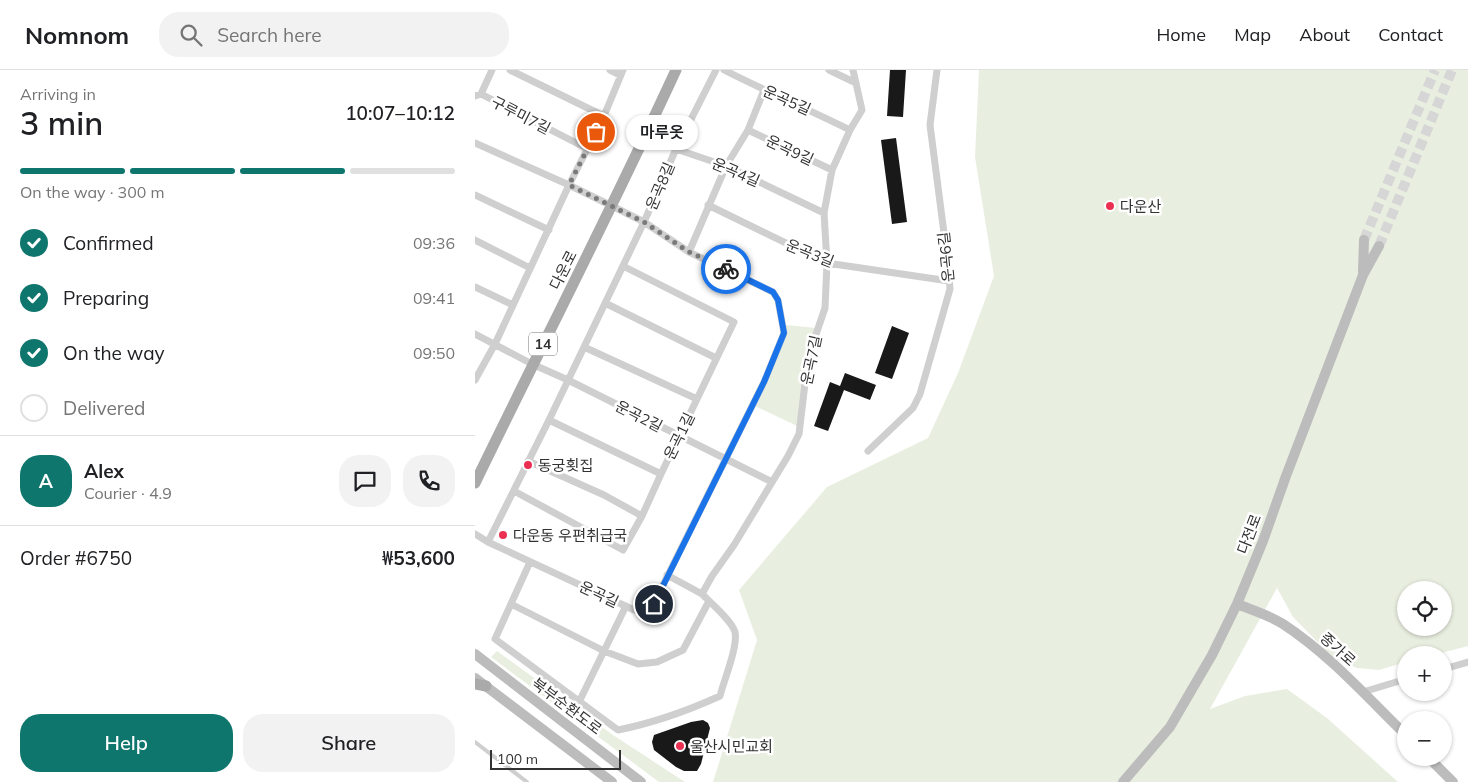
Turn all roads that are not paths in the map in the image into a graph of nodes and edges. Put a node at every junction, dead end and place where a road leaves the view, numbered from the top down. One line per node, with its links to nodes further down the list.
1 (492, 70): 13 (street)
2 (510, 70): 14 (street)
3 (610, 70): 10 (street)
4 (676, 70): 17 (main road, 다운로 / 14)
5 (716, 70): 20 (street, 운곡8길)
6 (724, 70): 12 (street, 운곡5길)
7 (829, 70): 11 (street)
8 (853, 70): 11 (street, 운곡7길)
9 (937, 70): 38 (street, 운곡6길)
10 (622, 73): 14 (street)
11 (856, 83): 16 (street, 운곡7길)
12 (764, 90): 15 (street, 운곡9길); 16 (street, 운곡5길)
13 (478, 95): 19 (street, 구루미7길)
14 (604, 116): 19 (street)
15 (747, 130): 21 (street, 운곡9길); 22 (street, 운곡9길)
16 (849, 130): 22 (street, 운곡7길)
17 (647, 133): 20 (street, 운곡4길); 26 (main road, 다운로 / 14)
18 (475, 143): 23 (street, 운곡길)
19 (589, 149): 23 (street)
20 (676, 149): 21 (street, 운곡4길); 28 (street, 운곡8길)
21 (726, 166): 25 (street, 운곡9길); 27 (street, 운곡4길)
22 (832, 170): 27 (street, 운곡7길)
23 (569, 185): 26 (street, 운곡길); 29 (street)
24 (475, 195): 29 (street)
25 (708, 205): 33 (street, 운곡9길); 34 (street, 운곡3길)
26 (612, 206): 28 (street, 운곡길); 46 (main road, 다운로 / 14)
27 (824, 214): 34 (street, 운곡7길)
28 (644, 222): 33 (street, 운곡길); 35 (street, 운곡8길)
29 (549, 230): 36 (street)
30 (475, 240): 36 (street)
31 (1364, 240): 37 (main road, 다전로)
32 (1379, 246): 37 (main road, 다전로)
33 (689, 252): 53 (street, 운곡길)
34 (827, 263): 38 (street, 운곡3길); 56 (street, 운곡7길)
35 (623, 266): 40 (street, 운곡8길); 45 (street, 운곡1길)
36 (530, 268): 41 (street)
37 (1363, 275): 67 (main road, 다전로)
38 (949, 281): 52 (street, 운곡6길)
39 (475, 287): 41 (street)
40 (605, 303): 44 (street, 운곡8길); 45 (street)
41 (513, 305): 43 (street)
42 (475, 334): 43 (street, 운곡2길)
43 (495, 344): 46 (street, 운곡2길); 47 (street)
44 (583, 347): 48 (street, 운곡8길); 49 (street)
45 (717, 358): 49 (street, 운곡1길)
46 (533, 364): 48 (street, 운곡2길); 57 (main road, 다운로 / 14)
47 (475, 380)
48 (568, 380): 50 (street, 운곡8길); 51 (street, 운곡2길)
49 (697, 399): 51 (street, 운곡1길)
50 (549, 420): 54 (street, 운곡8길); 55 (street)
51 (679, 437): 53 (street, 운곡2길); 55 (street, 운곡1길)
52 (868, 451)
53 (725, 460): 56 (street, 운곡2길); 63 (street, 운곡길)
54 (528, 461): 58 (street, 운곡8길); 59 (street)
55 (661, 474): 59 (street, 운곡1길)
56 (772, 482): 64 (street, 운곡7길)
57 (475, 483)
58 (514, 491): 59 (street, 운곡1길); 61 (street, 운곡8길)
59 (642, 516)
60 (475, 534): 61 (street, 운곡길)
61 (488, 542): 62 (street, 운곡길)
62 (530, 562): 66 (street); 68 (street, 운곡길)
63 (667, 575): 64 (street); 68 (street, 운곡길)
64 (702, 594): 65 (street)
65 (709, 601): 69 (street); 77 (street)
66 (511, 604): 69 (street); 77 (street)
67 (1237, 604): 76 (main road, 종가로); 84 (main road, 다전로)
68 (626, 606): 69 (street)
69 (604, 652): 77 (street)
70 (475, 654): 83 (main road, 북부순환도로)
71 (1468, 662): 72 (street)
72 (1452, 667)
73 (475, 678): 75 (main road)
74 (1397, 682): 76 (street)
75 (480, 685): 82 (main road)
76 (1363, 692): 78 (main road, 종가로)
77 (579, 702)
78 (1397, 725)
79 (475, 742): 81 (lane)
80 (1437, 766): 85 (main road)
81 (527, 782)
82 (612, 782)
83 (641, 782)
84 (1123, 782)
85 (1453, 782)

